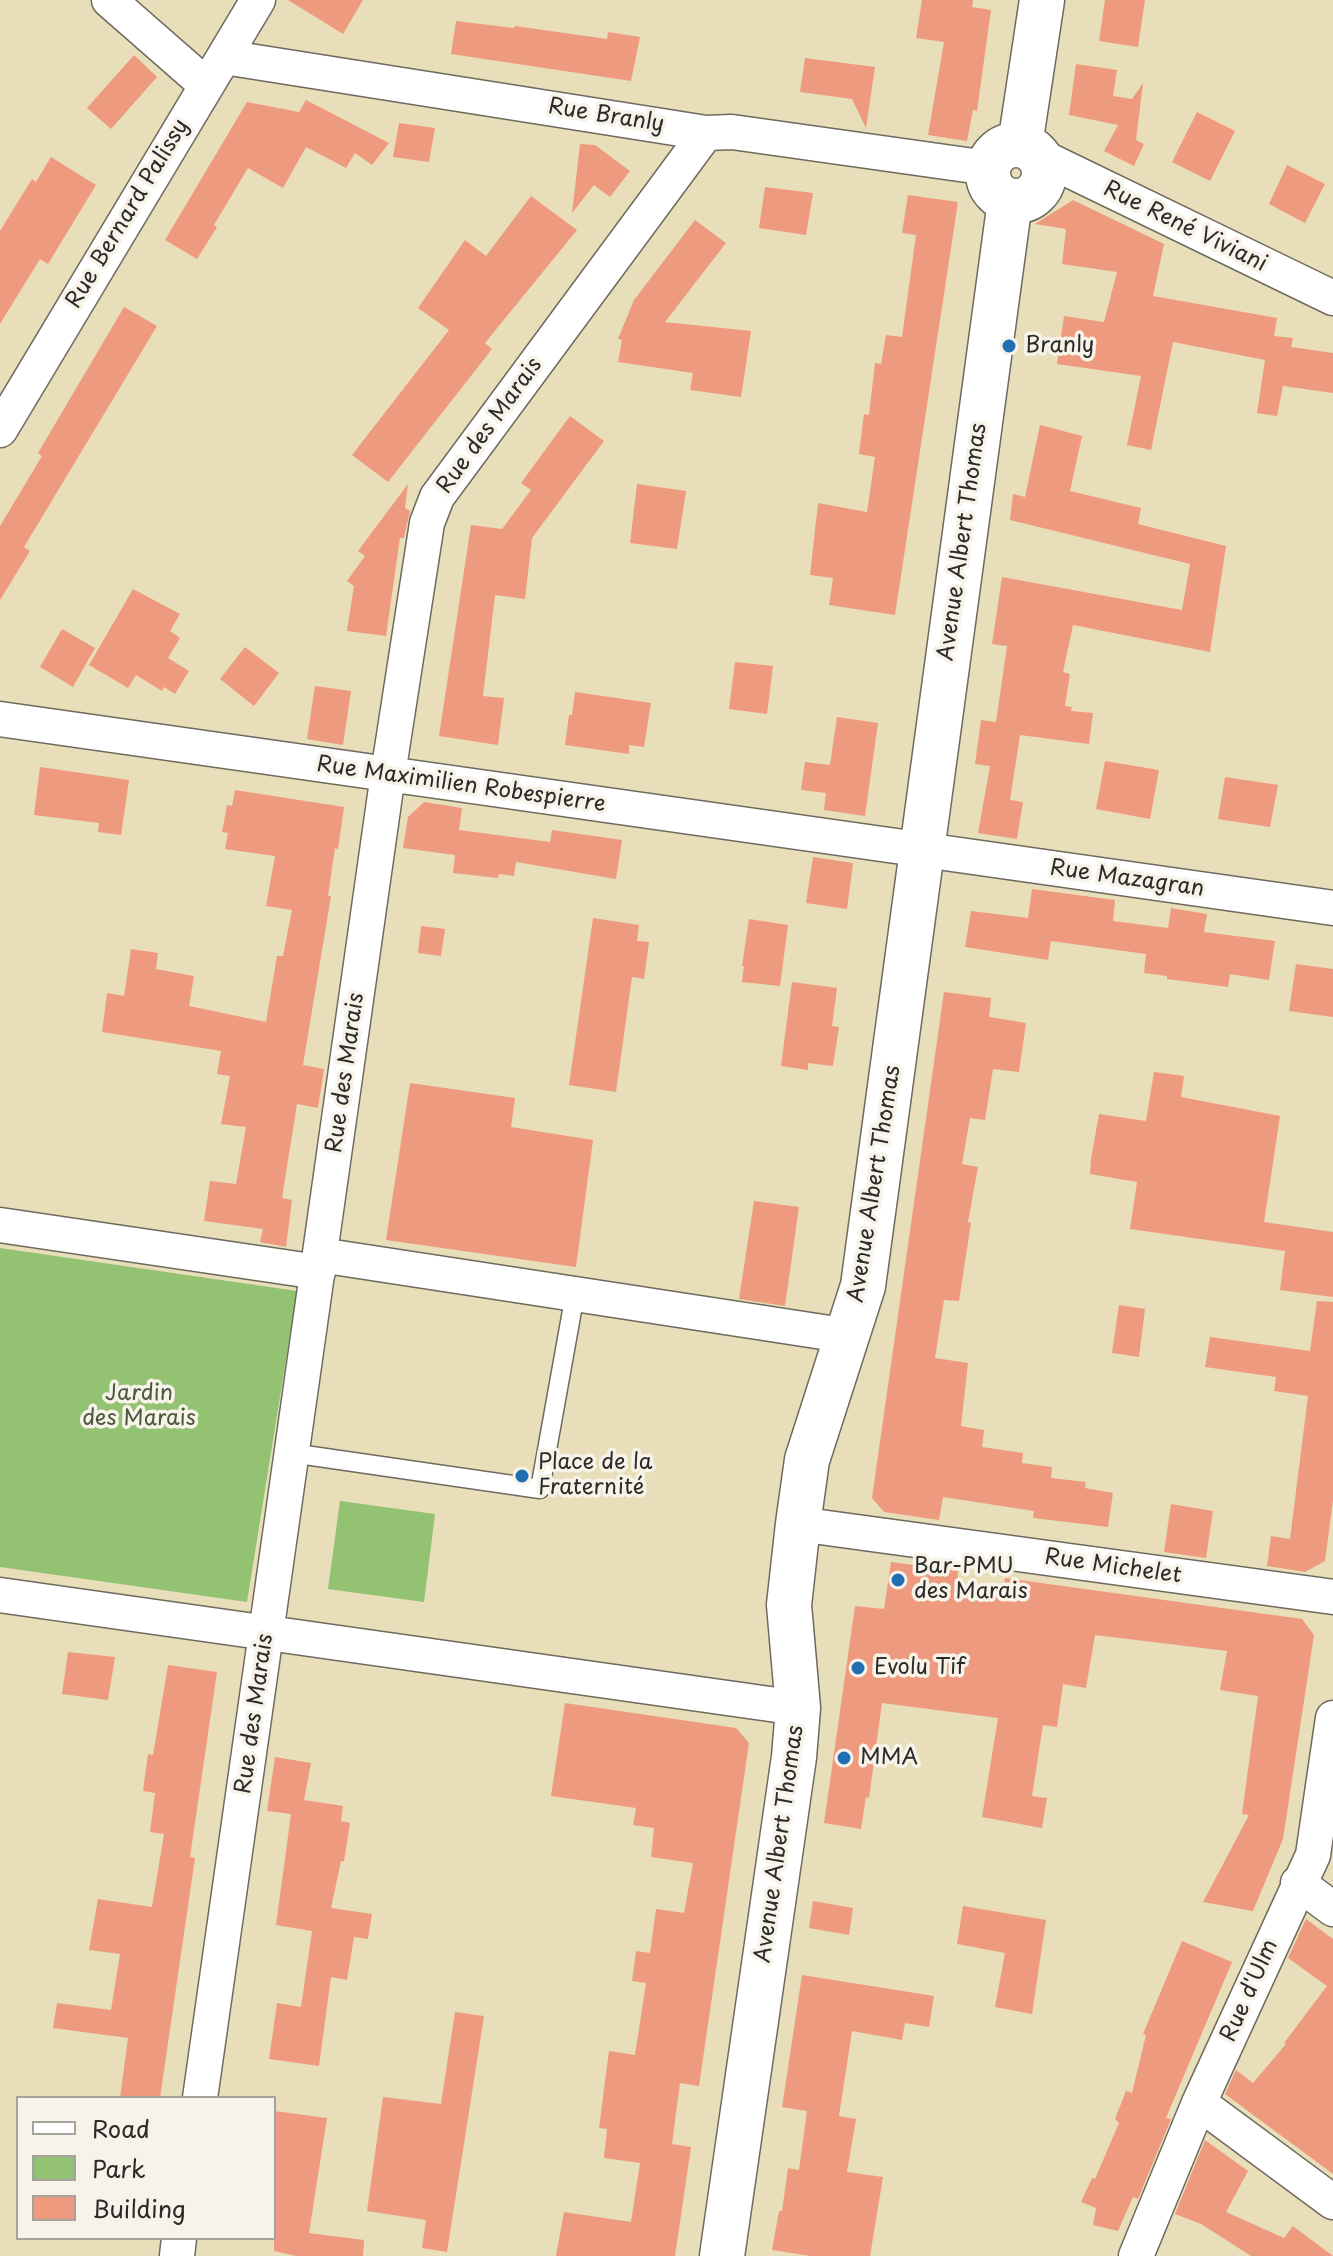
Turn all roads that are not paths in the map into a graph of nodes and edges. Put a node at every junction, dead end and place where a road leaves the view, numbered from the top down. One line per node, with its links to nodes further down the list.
1 (109, 0): 5 (street)
2 (258, 0): 4 (street, Rue Bernard Palissy)
3 (1042, 0): 7 (main road, Avenue Albert Thomas)
4 (224, 57): 5 (street, Rue Bernard Palissy); 6 (street, Rue Branly)
5 (205, 84): 9 (street, Rue Bernard Palissy)
6 (706, 133): 7 (street, Rue Branly); 11 (street, Rue des Marais)
7 (1014, 167): 8 (street, Rue René Viviani); 12 (main road, Avenue Albert Thomas)
8 (1333, 298)
9 (0, 430)
10 (0, 719): 11 (street, Rue Maximilien Robespierre)
11 (388, 774): 12 (street, Rue Maximilien Robespierre); 15 (street, Rue des Marais)
12 (922, 850): 13 (street, Rue Mazagran); 17 (main road, Avenue Albert Thomas)
13 (1333, 908)
14 (0, 1225): 15 (street)
15 (319, 1263): 16 (street); 18 (street, Rue des Marais)
16 (575, 1294): 17 (street); 18 (lane)
17 (849, 1336): 19 (main road, Avenue Albert Thomas)
18 (291, 1453): 22 (street, Rue des Marais)
19 (798, 1524): 21 (street, Rue Michelet); 23 (main road, Avenue Albert Thomas)
20 (0, 1595): 22 (street)
21 (1333, 1597)
22 (266, 1635): 23 (street); 27 (street, Rue des Marais)
23 (798, 1708): 30 (main road, Avenue Albert Thomas)
24 (1333, 1718): 25 (street, Rue d'Ulm)
25 (1298, 1883): 26 (street); 28 (street, Rue d'Ulm)
26 (1333, 1909)
27 (200, 2096)
28 (1199, 2103): 29 (street); 31 (street, Rue d'Ulm)
29 (1333, 2202)
30 (722, 2256)
31 (1136, 2256)

